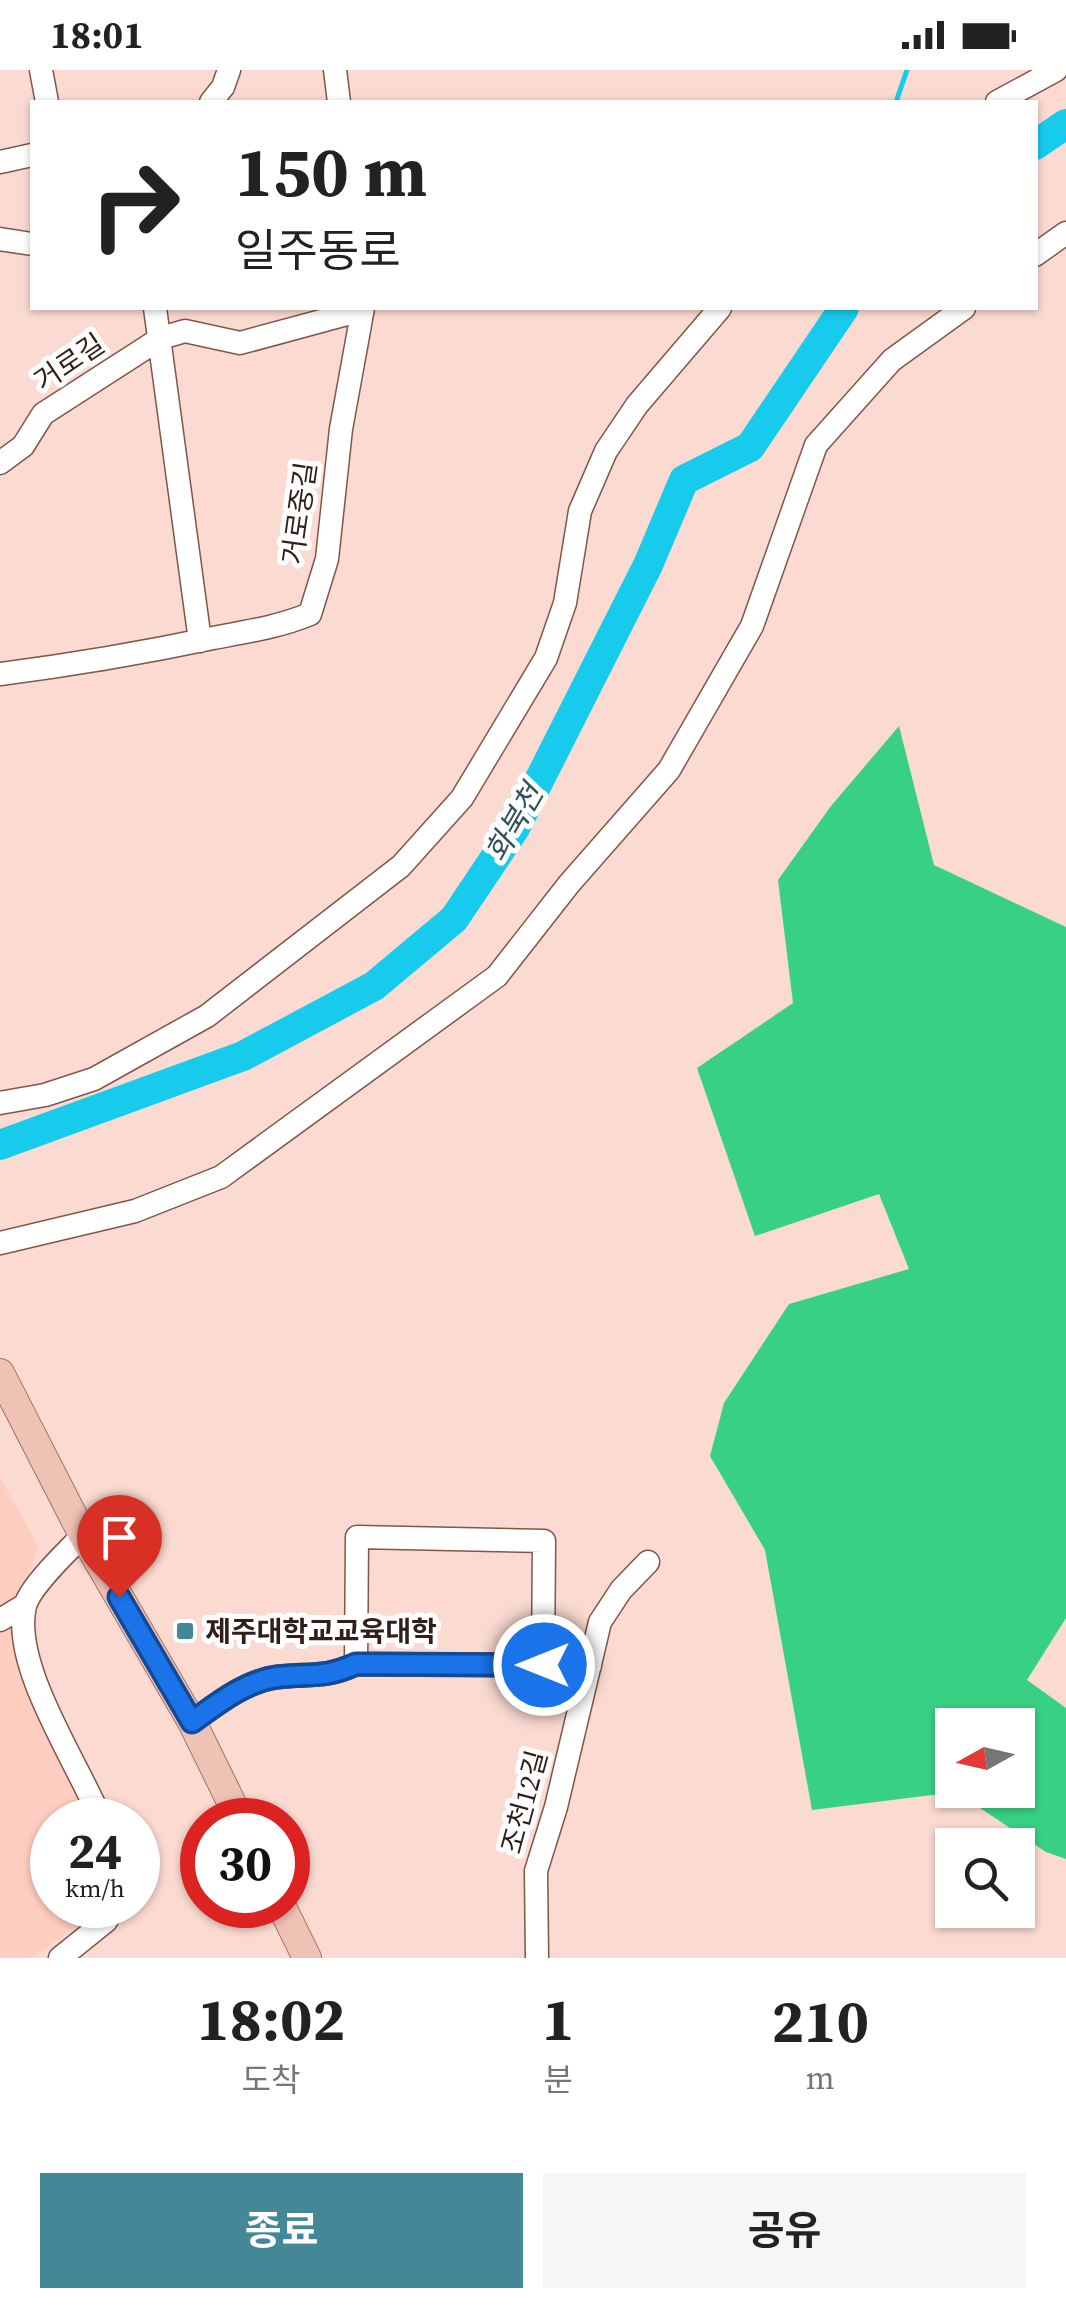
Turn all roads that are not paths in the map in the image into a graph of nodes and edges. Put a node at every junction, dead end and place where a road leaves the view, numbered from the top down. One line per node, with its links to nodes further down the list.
1 (41, 70): 4 (street)
2 (335, 70): 5 (street)
3 (1056, 70): 6 (street)
4 (48, 100)
5 (339, 100)
6 (1001, 100)
7 (30, 155): 8 (street)
8 (0, 162)
9 (1066, 233): 12 (street)
10 (0, 239): 11 (street)
11 (30, 244)
12 (1038, 253)
13 (155, 310): 18 (street)
14 (358, 310): 18 (street)
15 (362, 310): 20 (street, 거로중길)
16 (718, 310): 22 (street)
17 (961, 310): 23 (street)
18 (161, 338): 19 (street, 거로길); 20 (street)
19 (0, 463)
20 (200, 641): 21 (street, 거로중길)
21 (0, 674)
22 (0, 1103)
23 (0, 1243)
24 (0, 1373): 25 (main road)
25 (83, 1534): 27 (street); 32 (main road)
26 (648, 1562): 31 (street, 조천12길)
27 (25, 1605): 28 (street); 33 (street)
28 (0, 1620)
29 (356, 1664): 30 (street); 30 (street); 32 (street)
30 (544, 1665): 31 (street)
31 (590, 1666): 39 (street, 조천12길)
32 (192, 1722): 34 (main road)
33 (91, 1798)
34 (229, 1798)
35 (97, 1928): 37 (street)
36 (292, 1928): 38 (main road)
37 (60, 1958)
38 (307, 1958)
39 (537, 1958)

